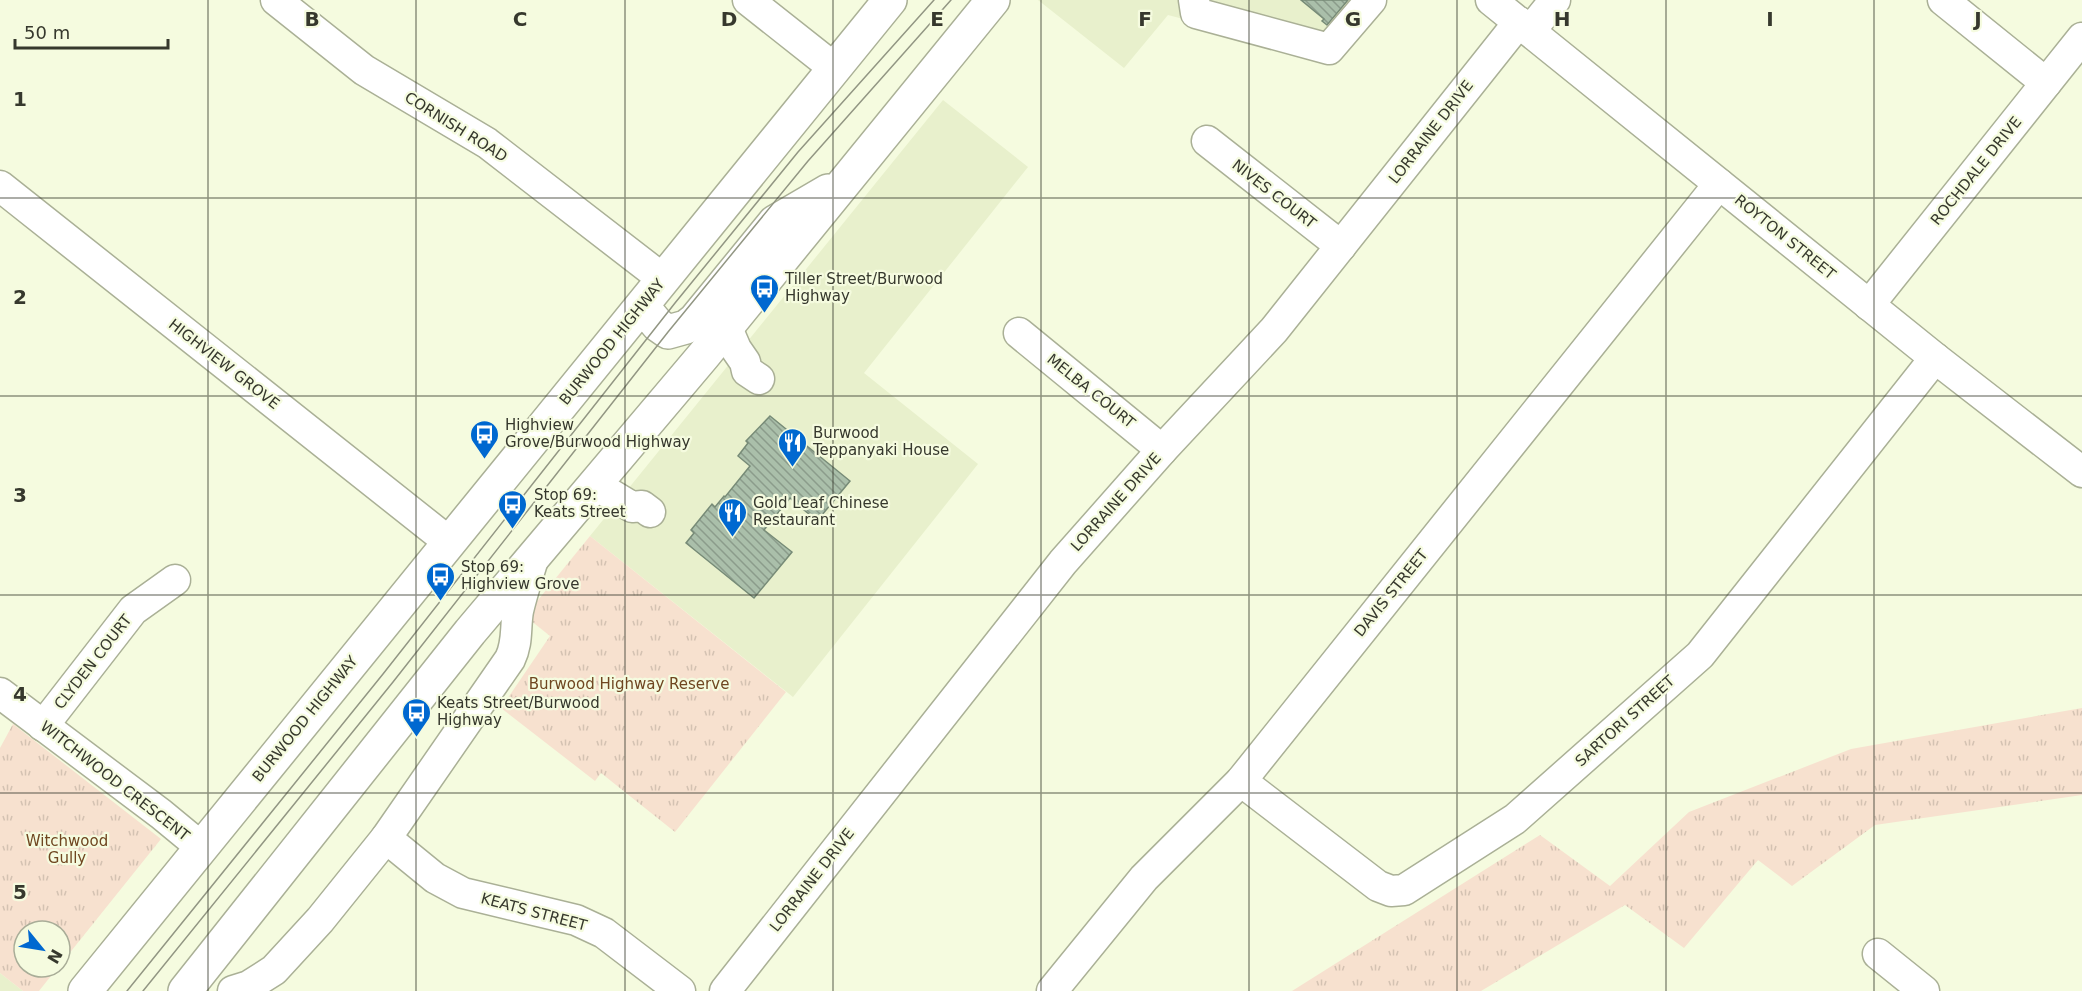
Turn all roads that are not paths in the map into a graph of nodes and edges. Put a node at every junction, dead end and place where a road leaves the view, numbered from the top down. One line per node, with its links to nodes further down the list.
1 (276, 0): 19 (street, CORNISH ROAD)
2 (748, 0): 12 (street)
3 (890, 0): 12 (highway, BURWOOD HIGHWAY)
4 (993, 0): 15 (highway)
5 (1194, 0): 6 (street)
6 (1371, 0)
7 (1491, 0): 10 (street, ROYTON STREET)
8 (1554, 0): 10 (street, LORRAINE DRIVE)
9 (1943, 0): 13 (street)
10 (1524, 26): 16 (street, ROYTON STREET); 18 (street, LORRAINE DRIVE)
11 (2082, 38): 13 (street, ROCHDALE DRIVE)
12 (834, 68): 19 (highway, BURWOOD HIGHWAY)
13 (2046, 82): 20 (street, ROCHDALE DRIVE)
14 (1207, 141): 18 (street, NIVES COURT)
15 (845, 181): 21 (highway); 22 (highway)
16 (1719, 184): 20 (street, ROYTON STREET); 35 (street, DAVIS STREET)
17 (0, 186): 30 (street, HIGHVIEW GROVE)
18 (1341, 246): 26 (street, LORRAINE DRIVE)
19 (663, 279): 21 (highway, BURWOOD HIGHWAY)
20 (1869, 305): 25 (street, ROYTON STREET)
21 (642, 306): 30 (highway, BURWOOD HIGHWAY)
22 (727, 328): 24 (highway); 24 (street)
23 (1019, 333): 26 (street, MELBA COURT)
24 (704, 356): 27 (highway)
25 (1935, 358): 28 (street, ROYTON STREET); 35 (street, SARTORI STREET)
26 (1162, 450): 43 (street, LORRAINE DRIVE)
27 (617, 458): 29 (highway); 29 (street)
28 (2082, 472)
29 (594, 484): 31 (highway)
30 (449, 542): 37 (highway, BURWOOD HIGHWAY)
31 (535, 553): 36 (street); 40 (highway)
32 (175, 580): 34 (street, CLYDEN COURT)
33 (0, 693): 34 (street, WITCHWOOD CRESCENT)
34 (44, 726): 37 (street, WITCHWOOD CRESCENT)
35 (1240, 781): 44 (street, DAVIS STREET)
36 (386, 838): 41 (street); 42 (street, KEATS STREET)
37 (201, 847): 39 (highway, BURWOOD HIGHWAY)
38 (1878, 954): 45 (street)
39 (85, 991)
40 (185, 991)
41 (233, 991)
42 (680, 991)
43 (724, 991)
44 (1052, 991)
45 (1924, 991)

